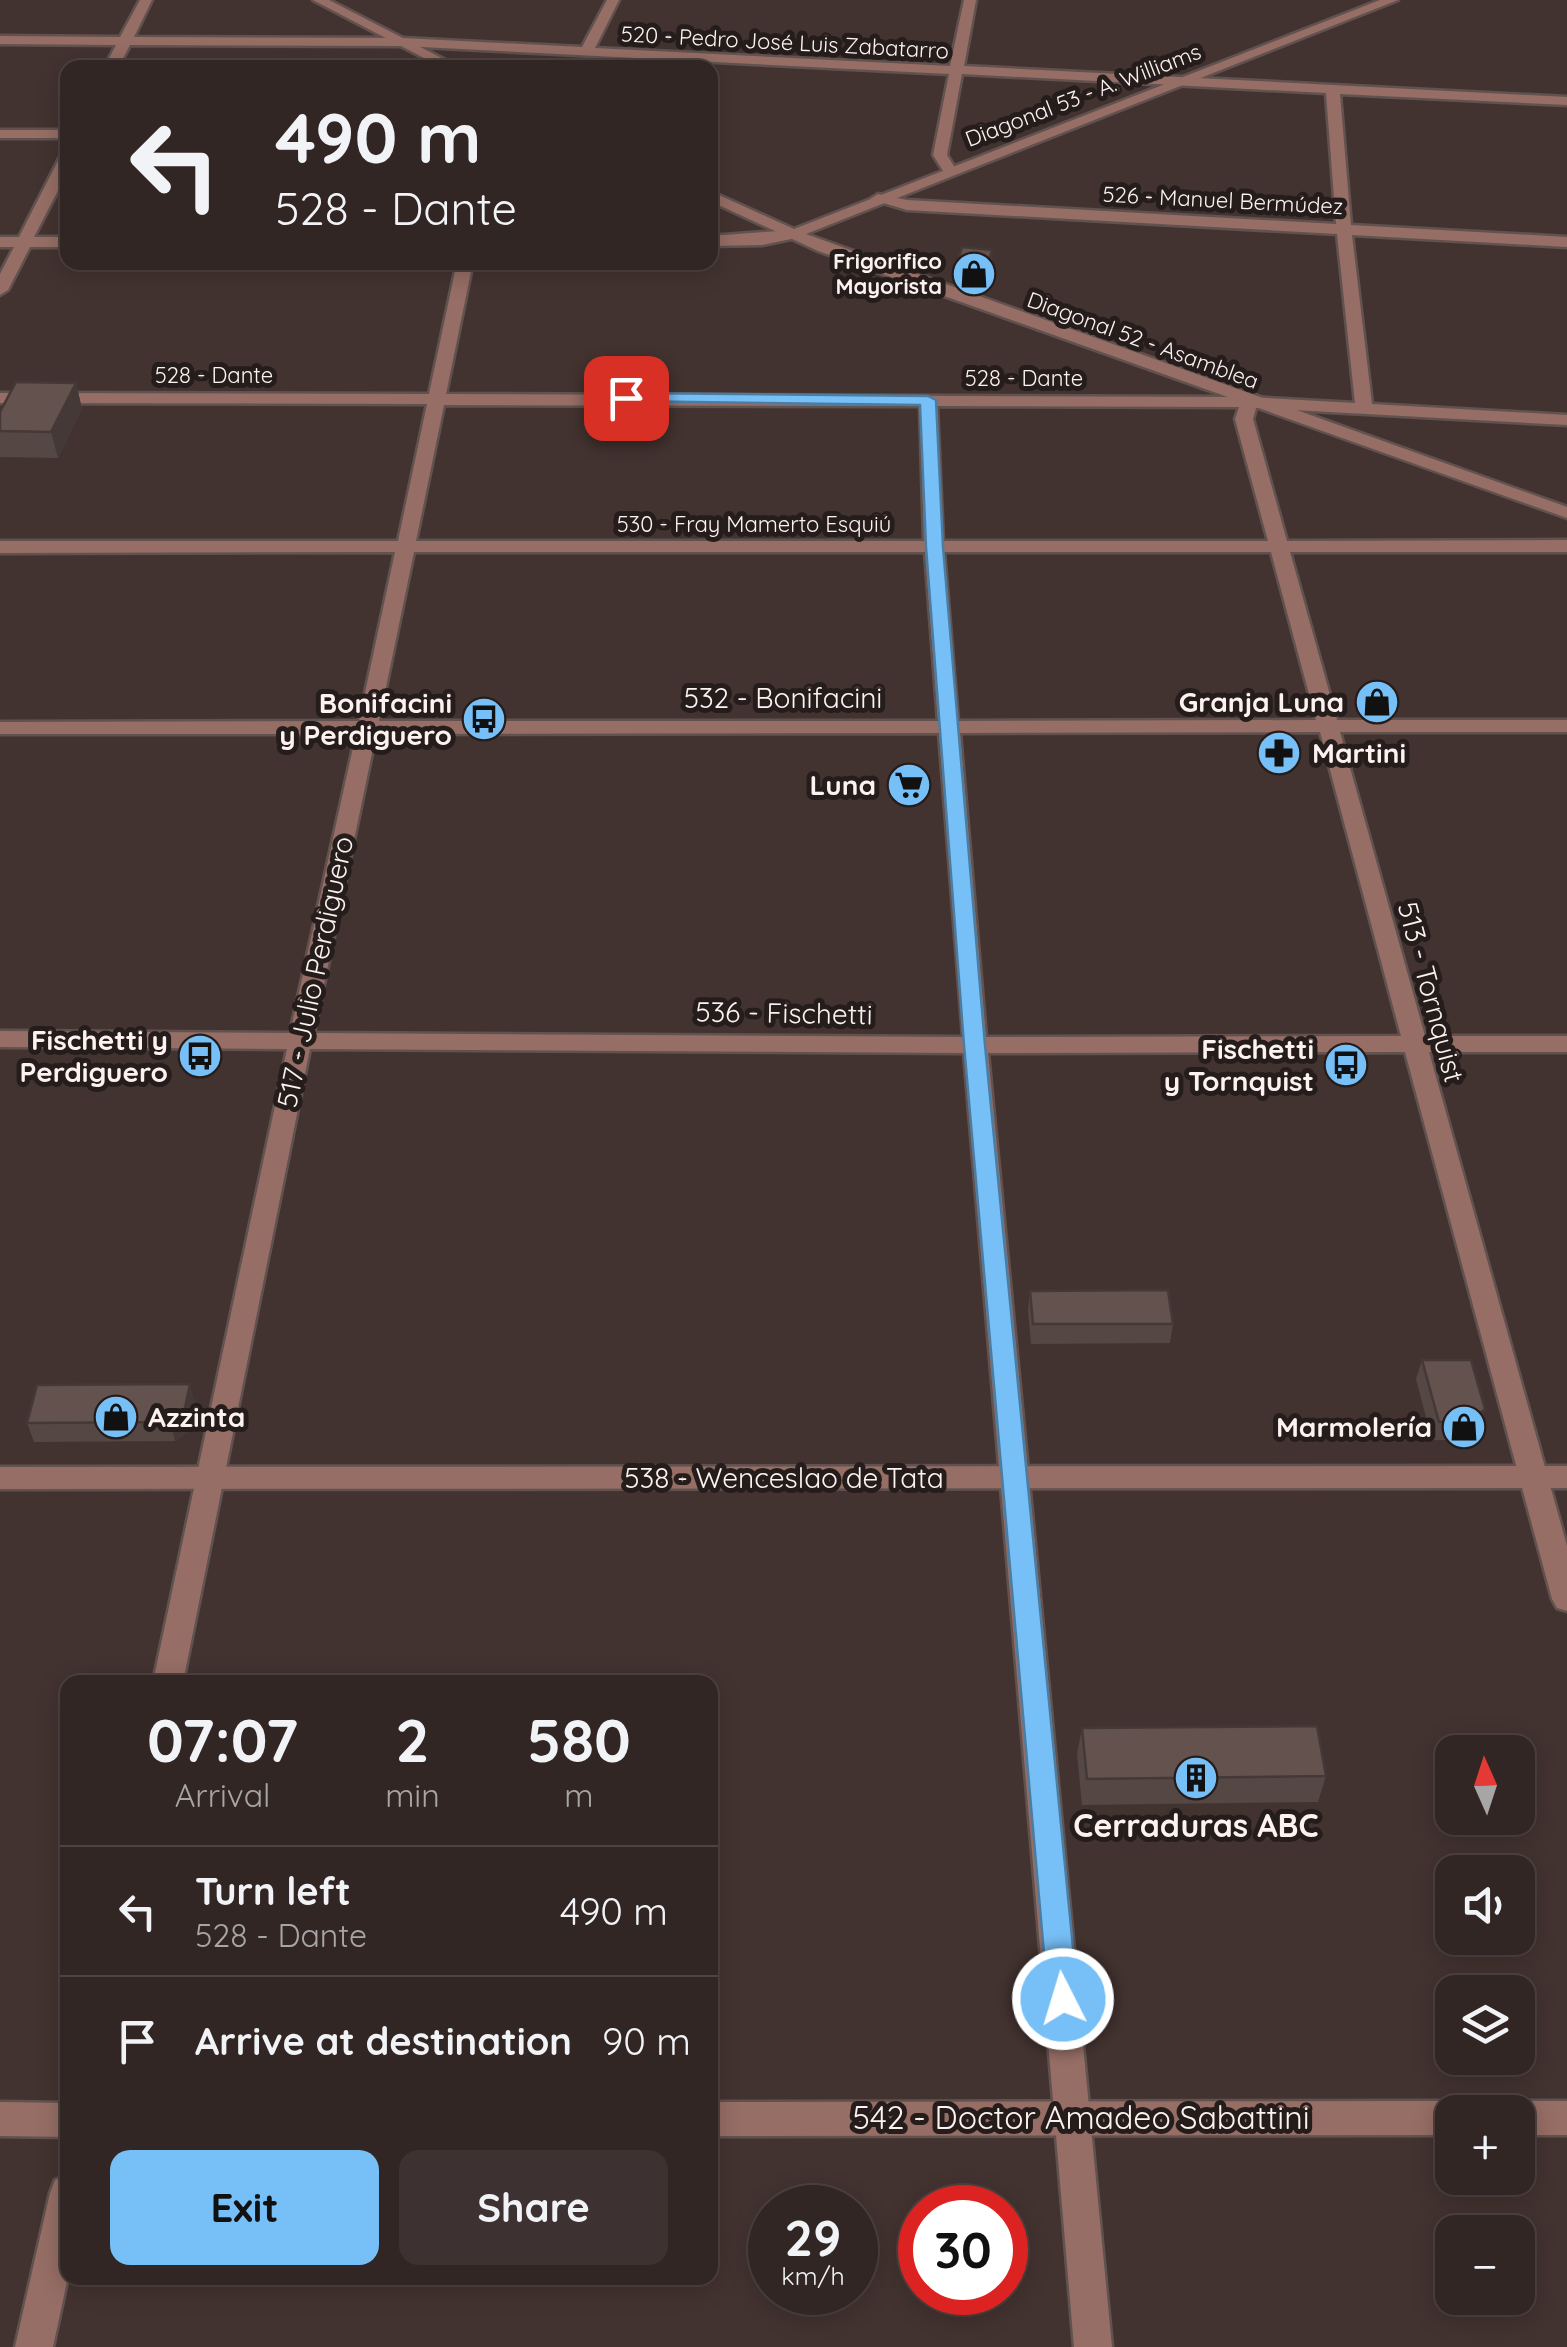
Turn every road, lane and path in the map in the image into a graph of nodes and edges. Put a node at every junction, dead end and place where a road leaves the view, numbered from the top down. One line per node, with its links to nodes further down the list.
1 (146, 0): 7 (street)
2 (319, 0): 8 (street)
3 (613, 0): 9 (street)
4 (970, 0): 12 (street)
5 (1392, 0): 13 (street, Diagonal 53 - A. Williams)
6 (0, 40): 7 (street, 520 - Pedro José Luis Zabatarro)
7 (125, 40): 8 (street, 520 - Pedro José Luis Zabatarro); 10 (street)
8 (402, 42): 9 (street, 520 - Pedro José Luis Zabatarro); 11 (street)
9 (587, 51): 12 (street, 520 - Pedro José Luis Zabatarro)
10 (116, 60)
11 (438, 60)
12 (954, 70): 13 (street, 520 - Pedro José Luis Zabatarro); 19 (street)
13 (1179, 82): 14 (street, 520 - Pedro José Luis Zabatarro); 19 (street, Diagonal 53 - A. Williams)
14 (1334, 89): 15 (street, 520 - Pedro José Luis Zabatarro); 22 (street)
15 (1567, 101)
16 (0, 134): 17 (street)
17 (60, 134)
18 (60, 170): 26 (street)
19 (950, 171): 21 (street, Diagonal 53 - A. Williams)
20 (718, 199): 23 (street, Diagonal 52 - Asamblea)
21 (878, 199): 22 (street, 526 - Manuel Bermúdez); 23 (street, Diagonal 53 - A. Williams)
22 (1344, 229): 28 (street, 526 - Manuel Bermúdez); 35 (street)
23 (791, 234): 24 (street); 34 (street, Diagonal 52 - Asamblea)
24 (718, 241)
25 (0, 242): 26 (street)
26 (24, 242): 27 (street); 30 (street)
27 (60, 242)
28 (1567, 242)
29 (463, 270): 31 (street, 517 - Julio Perdiguero)
30 (0, 290)
31 (438, 397): 32 (street, 528 - Dante); 33 (street, 528 - Dante); 38 (street, 517 - Julio Perdiguero)
32 (0, 398)
33 (928, 400): 34 (street, 528 - Dante); 41 (street)
34 (1248, 402): 35 (street, 528 - Dante); 37 (street, Diagonal 52 - Asamblea); 39 (street, 513 - Tornquist)
35 (1364, 408): 36 (street, 528 - Dante)
36 (1567, 420)
37 (1567, 513)
38 (408, 546): 41 (street, 530 - Fray Mamerto Esquiú); 42 (street, 530 - Fray Mamerto Esquiú); 47 (street, 517 - Julio Perdiguero)
39 (1278, 546): 40 (street, 530 - Fray Mamerto Esquiú); 41 (street, 530 - Fray Mamerto Esquiú); 44 (street, 513 - Tornquist)
40 (1567, 546)
41 (934, 547): 43 (street)
42 (0, 548)
43 (949, 724): 44 (street, 532 - Bonifacini); 47 (street, 532 - Bonifacini); 51 (street)
44 (1326, 724): 45 (street, 532 - Bonifacini); 52 (street, 513 - Tornquist)
45 (1567, 726)
46 (0, 728): 47 (street, 532 - Bonifacini)
47 (369, 729): 48 (street, 517 - Julio Perdiguero)
48 (299, 1038): 49 (street, 536 - Fischetti); 51 (street, 536 - Fischetti); 53 (street, 517 - Julio Perdiguero)
49 (0, 1039)
50 (1567, 1044): 52 (street, 536 - Fischetti)
51 (974, 1045): 52 (street, 536 - Fischetti); 55 (street)
52 (1414, 1045): 56 (street, 513 - Tornquist)
53 (208, 1477): 54 (street, 538 - Wenceslao de Tata); 55 (street, 538 - Wenceslao de Tata); 59 (street, 517 - Julio Perdiguero)
54 (0, 1478)
55 (1014, 1478): 56 (street, 538 - Wenceslao de Tata); 60 (street)
56 (1534, 1478): 57 (street, 538 - Wenceslao de Tata); 58 (street, 513 - Tornquist)
57 (1567, 1478)
58 (1567, 1598)
59 (169, 1675)
60 (1074, 2118): 61 (street, 542 - Doctor Amadeo Sabattini); 64 (street, 542 - Doctor Amadeo Sabattini); 69 (street)
61 (1435, 2118)
62 (1535, 2118): 63 (street)
63 (1567, 2118)
64 (718, 2119)
65 (0, 2120): 66 (street)
66 (60, 2120)
67 (60, 2229): 68 (street)
68 (34, 2347)
69 (1093, 2347)

